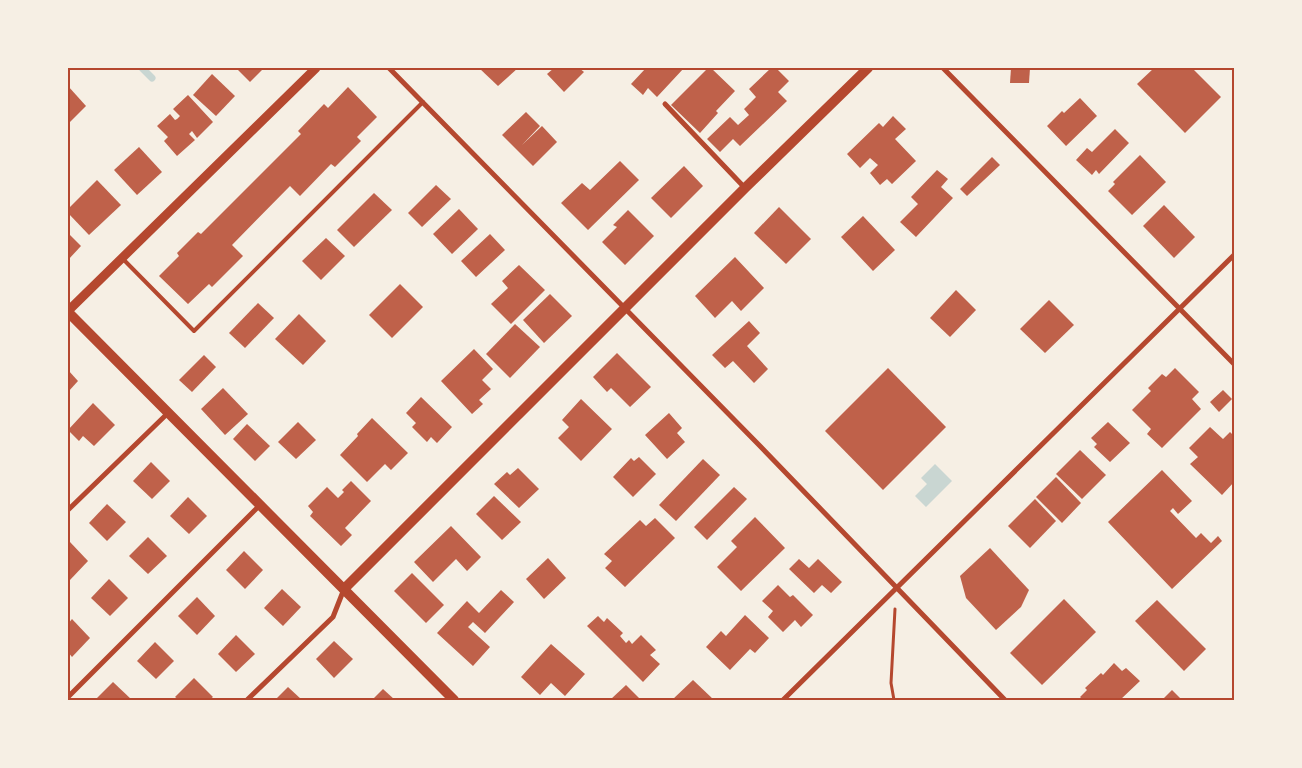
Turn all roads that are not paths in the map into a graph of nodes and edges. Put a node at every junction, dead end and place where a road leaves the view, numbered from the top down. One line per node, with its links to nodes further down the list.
1 (316, 68): 9 (street)
2 (389, 68): 5 (street)
3 (868, 68): 7 (main road)
4 (943, 68): 11 (street)
5 (423, 102): 9 (lane); 10 (street)
6 (665, 104): 7 (street)
7 (745, 188): 10 (main road)
8 (1234, 255): 11 (street)
9 (122, 258): 12 (street)
10 (625, 309): 17 (street); 18 (main road)
11 (1180, 309): 13 (street); 17 (street)
12 (68, 312): 14 (main road)
13 (1234, 364)
14 (168, 413): 15 (main road); 16 (street)
15 (260, 505): 18 (main road); 19 (street)
16 (68, 510)
17 (896, 588): 22 (street); 23 (street)
18 (344, 589): 20 (street); 21 (main road)
19 (68, 697)
20 (247, 700)
21 (454, 700)
22 (783, 700)
23 (1005, 700)

